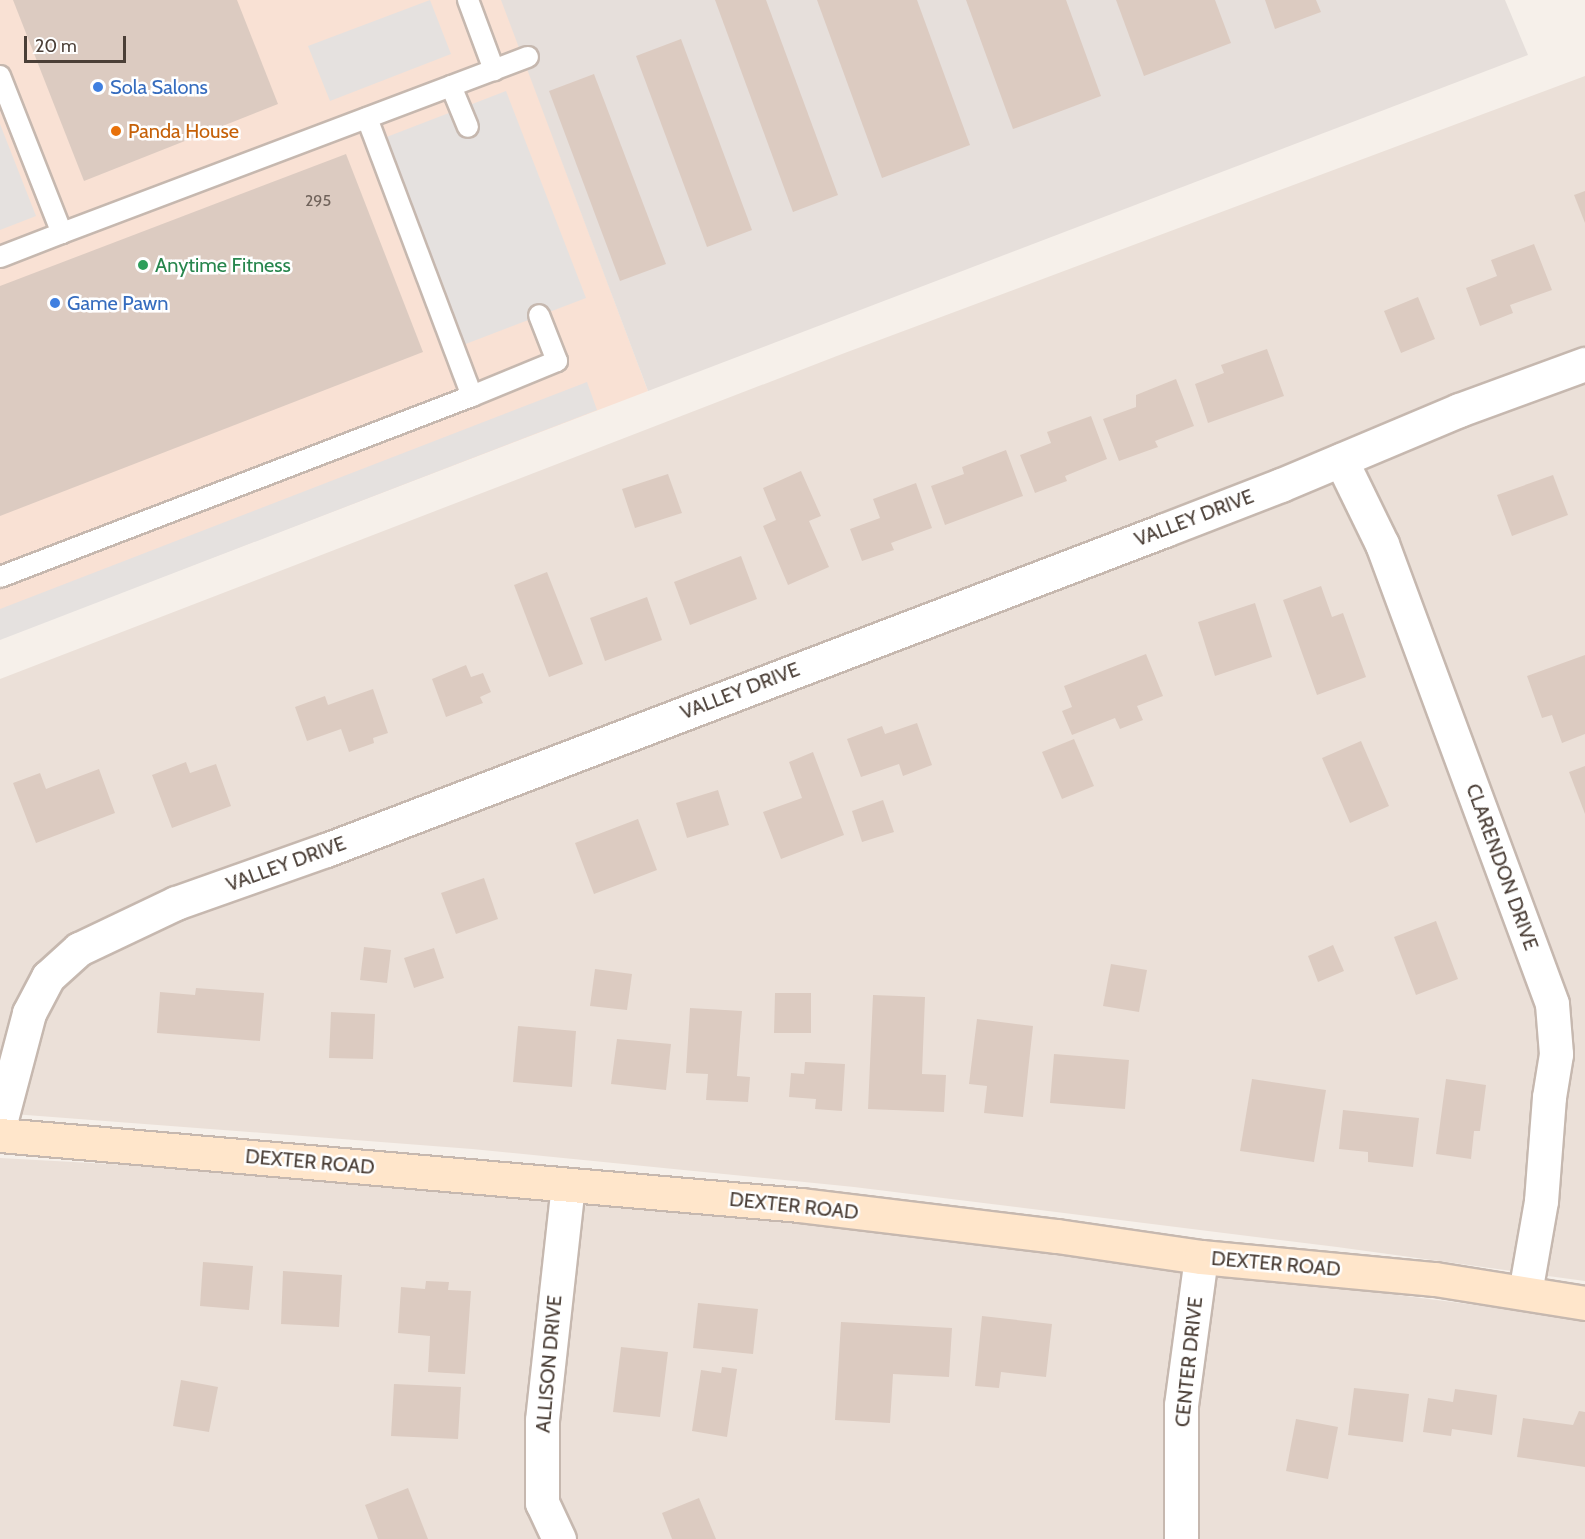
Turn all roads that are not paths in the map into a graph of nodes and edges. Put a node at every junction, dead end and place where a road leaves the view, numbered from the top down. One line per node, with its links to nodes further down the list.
1 (468, 0): 3 (lane)
2 (528, 57): 3 (lane)
3 (494, 70): 5 (lane)
4 (0, 76): 8 (lane)
5 (451, 86): 6 (lane); 7 (lane)
6 (367, 118): 8 (lane); 12 (lane)
7 (468, 127)
8 (62, 233): 9 (lane)
9 (0, 257)
10 (539, 315): 12 (lane)
11 (1585, 364): 13 (street, VALLEY DRIVE)
12 (472, 396): 14 (lane)
13 (1341, 460): 15 (street, VALLEY DRIVE); 19 (street, CLARENDON DRIVE)
14 (0, 577)
15 (0, 1123)
16 (0, 1135): 17 (main road, DEXTER ROAD)
17 (568, 1186): 18 (main road, DEXTER ROAD); 21 (street, ALLISON DRIVE)
18 (1201, 1257): 19 (main road, DEXTER ROAD); 22 (street, CENTER DRIVE)
19 (1525, 1293): 20 (main road, DEXTER ROAD)
20 (1585, 1303)
21 (559, 1539)
22 (1181, 1539)

